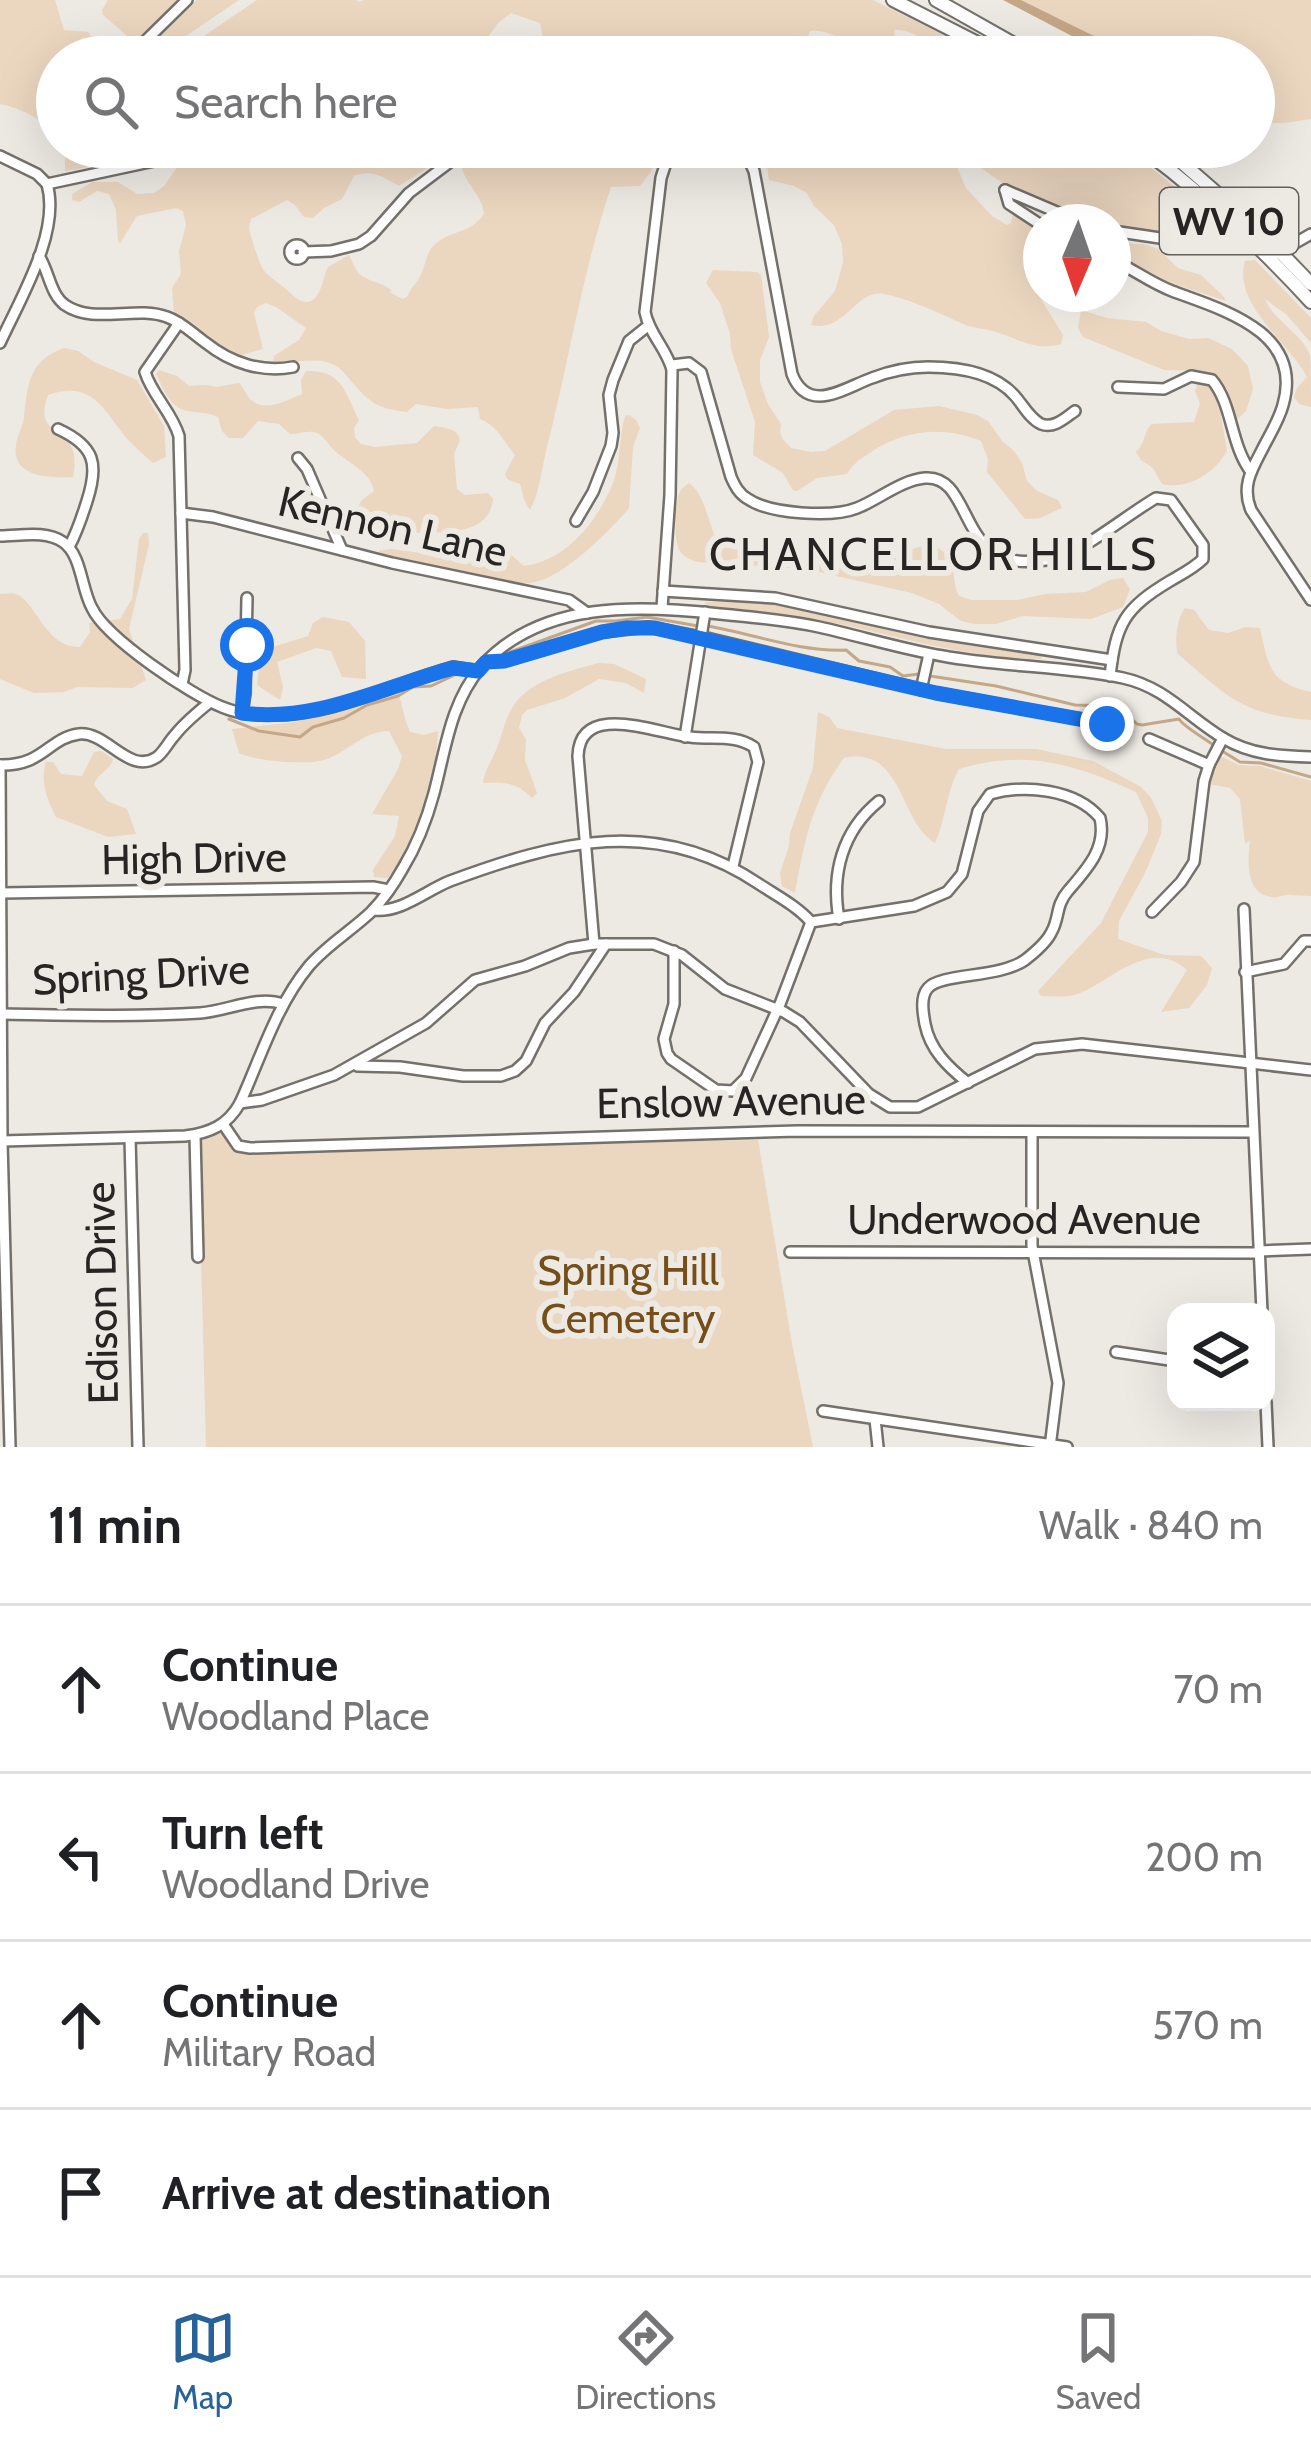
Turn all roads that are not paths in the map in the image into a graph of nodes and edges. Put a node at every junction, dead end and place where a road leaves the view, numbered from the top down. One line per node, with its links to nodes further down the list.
1 (187, 0): 4 (street)
2 (893, 0): 5 (main road)
3 (936, 0): 6 (main road)
4 (151, 36)
5 (964, 36)
6 (1000, 36)
7 (3, 162): 14 (street)
8 (122, 168): 14 (street)
9 (441, 168): 20 (street)
10 (663, 168): 27 (street)
11 (753, 168): 32 (street)
12 (1168, 168): 18 (main road, WV 10)
13 (1185, 168): 18 (main road, WV 10)
14 (47, 184): 22 (street)
15 (1038, 204): 16 (street)
16 (1023, 213)
17 (1131, 234): 18 (street)
18 (1254, 234): 21 (main road, WV 10)
19 (1311, 234): 21 (street)
20 (303, 252)
21 (1274, 254): 24 (main road, WV 10); 25 (main road, WV 10)
22 (39, 256): 26 (street); 28 (street)
23 (1131, 270): 35 (street)
24 (1311, 284)
25 (1311, 302)
26 (179, 323): 30 (street); 36 (street)
27 (649, 325): 29 (street); 37 (street)
28 (0, 343)
29 (672, 365): 41 (street); 49 (street)
30 (293, 367)
31 (1118, 387): 35 (street)
32 (1075, 411)
33 (58, 429): 39 (street)
34 (298, 458): 40 (street)
35 (1251, 472): 43 (street)
36 (181, 513): 40 (street, Kennon Lane); 52 (street)
37 (576, 521)
38 (0, 536): 39 (street)
39 (69, 547): 52 (street)
40 (342, 550): 46 (street, Kennon Lane)
41 (663, 591): 44 (street); 49 (street)
42 (247, 598): 55 (street)
43 (1311, 600)
44 (662, 608): 45 (street); 46 (street)
45 (705, 612): 47 (street); 48 (street)
46 (587, 613): 50 (street)
47 (701, 638): 50 (street); 53 (street); 57 (street)
48 (928, 654): 51 (street); 53 (street)
49 (1112, 660): 51 (street)
50 (482, 666): 55 (street); 66 (street)
51 (1110, 676): 58 (street)
52 (182, 684): 54 (street)
53 (921, 690): 56 (street)
54 (210, 702): 55 (street); 61 (street)
55 (242, 713)
56 (1107, 724)
57 (686, 736): 64 (street); 65 (street)
58 (1223, 738): 60 (street); 62 (street)
59 (1149, 739): 62 (street)
60 (1311, 757)
61 (0, 765): 67 (street)
62 (1209, 765): 70 (street)
63 (879, 801): 71 (street)
64 (586, 844): 65 (street); 69 (street); 74 (street)
65 (733, 866): 72 (street)
66 (388, 890): 67 (street, High Drive); 69 (street)
67 (1, 893): 80 (street)
68 (1244, 909): 77 (street)
69 (374, 910): 78 (street)
70 (1152, 912)
71 (839, 919): 72 (street); 84 (street)
72 (812, 922): 79 (street)
73 (1311, 941): 77 (street)
74 (595, 944): 75 (street); 76 (street); 76 (street); 82 (street)
75 (674, 951): 79 (street); 79 (street)
76 (595, 961): 82 (street)
77 (1245, 972): 81 (street)
78 (283, 1004): 80 (street, Spring Drive); 85 (street)
79 (777, 1009): 84 (street)
80 (1, 1014): 91 (street)
81 (1249, 1062): 83 (street); 84 (street); 88 (street)
82 (352, 1065): 85 (street)
83 (1311, 1070)
84 (968, 1083)
85 (240, 1103): 86 (street)
86 (224, 1124): 87 (street, Enslow Avenue); 89 (street)
87 (1032, 1132): 88 (street, Enslow Avenue); 94 (street)
88 (1253, 1132): 95 (street)
89 (195, 1135): 90 (street); 96 (street)
90 (130, 1138): 91 (street); 105 (street, Edison Drive)
91 (2, 1141): 104 (street)
92 (1311, 1249): 95 (street, Underwood Avenue)
93 (790, 1252): 94 (street, Underwood Avenue)
94 (1033, 1252): 95 (street, Underwood Avenue); 103 (street)
95 (1259, 1252): 97 (street)
96 (198, 1257)
97 (1262, 1303)
98 (1116, 1352): 99 (street)
99 (1167, 1360)
100 (823, 1411): 102 (street)
101 (1266, 1411): 108 (street)
102 (875, 1418): 103 (street); 106 (street)
103 (1050, 1446): 107 (street)
104 (10, 1447)
105 (138, 1447)
106 (878, 1447)
107 (1067, 1447)
108 (1268, 1447)

